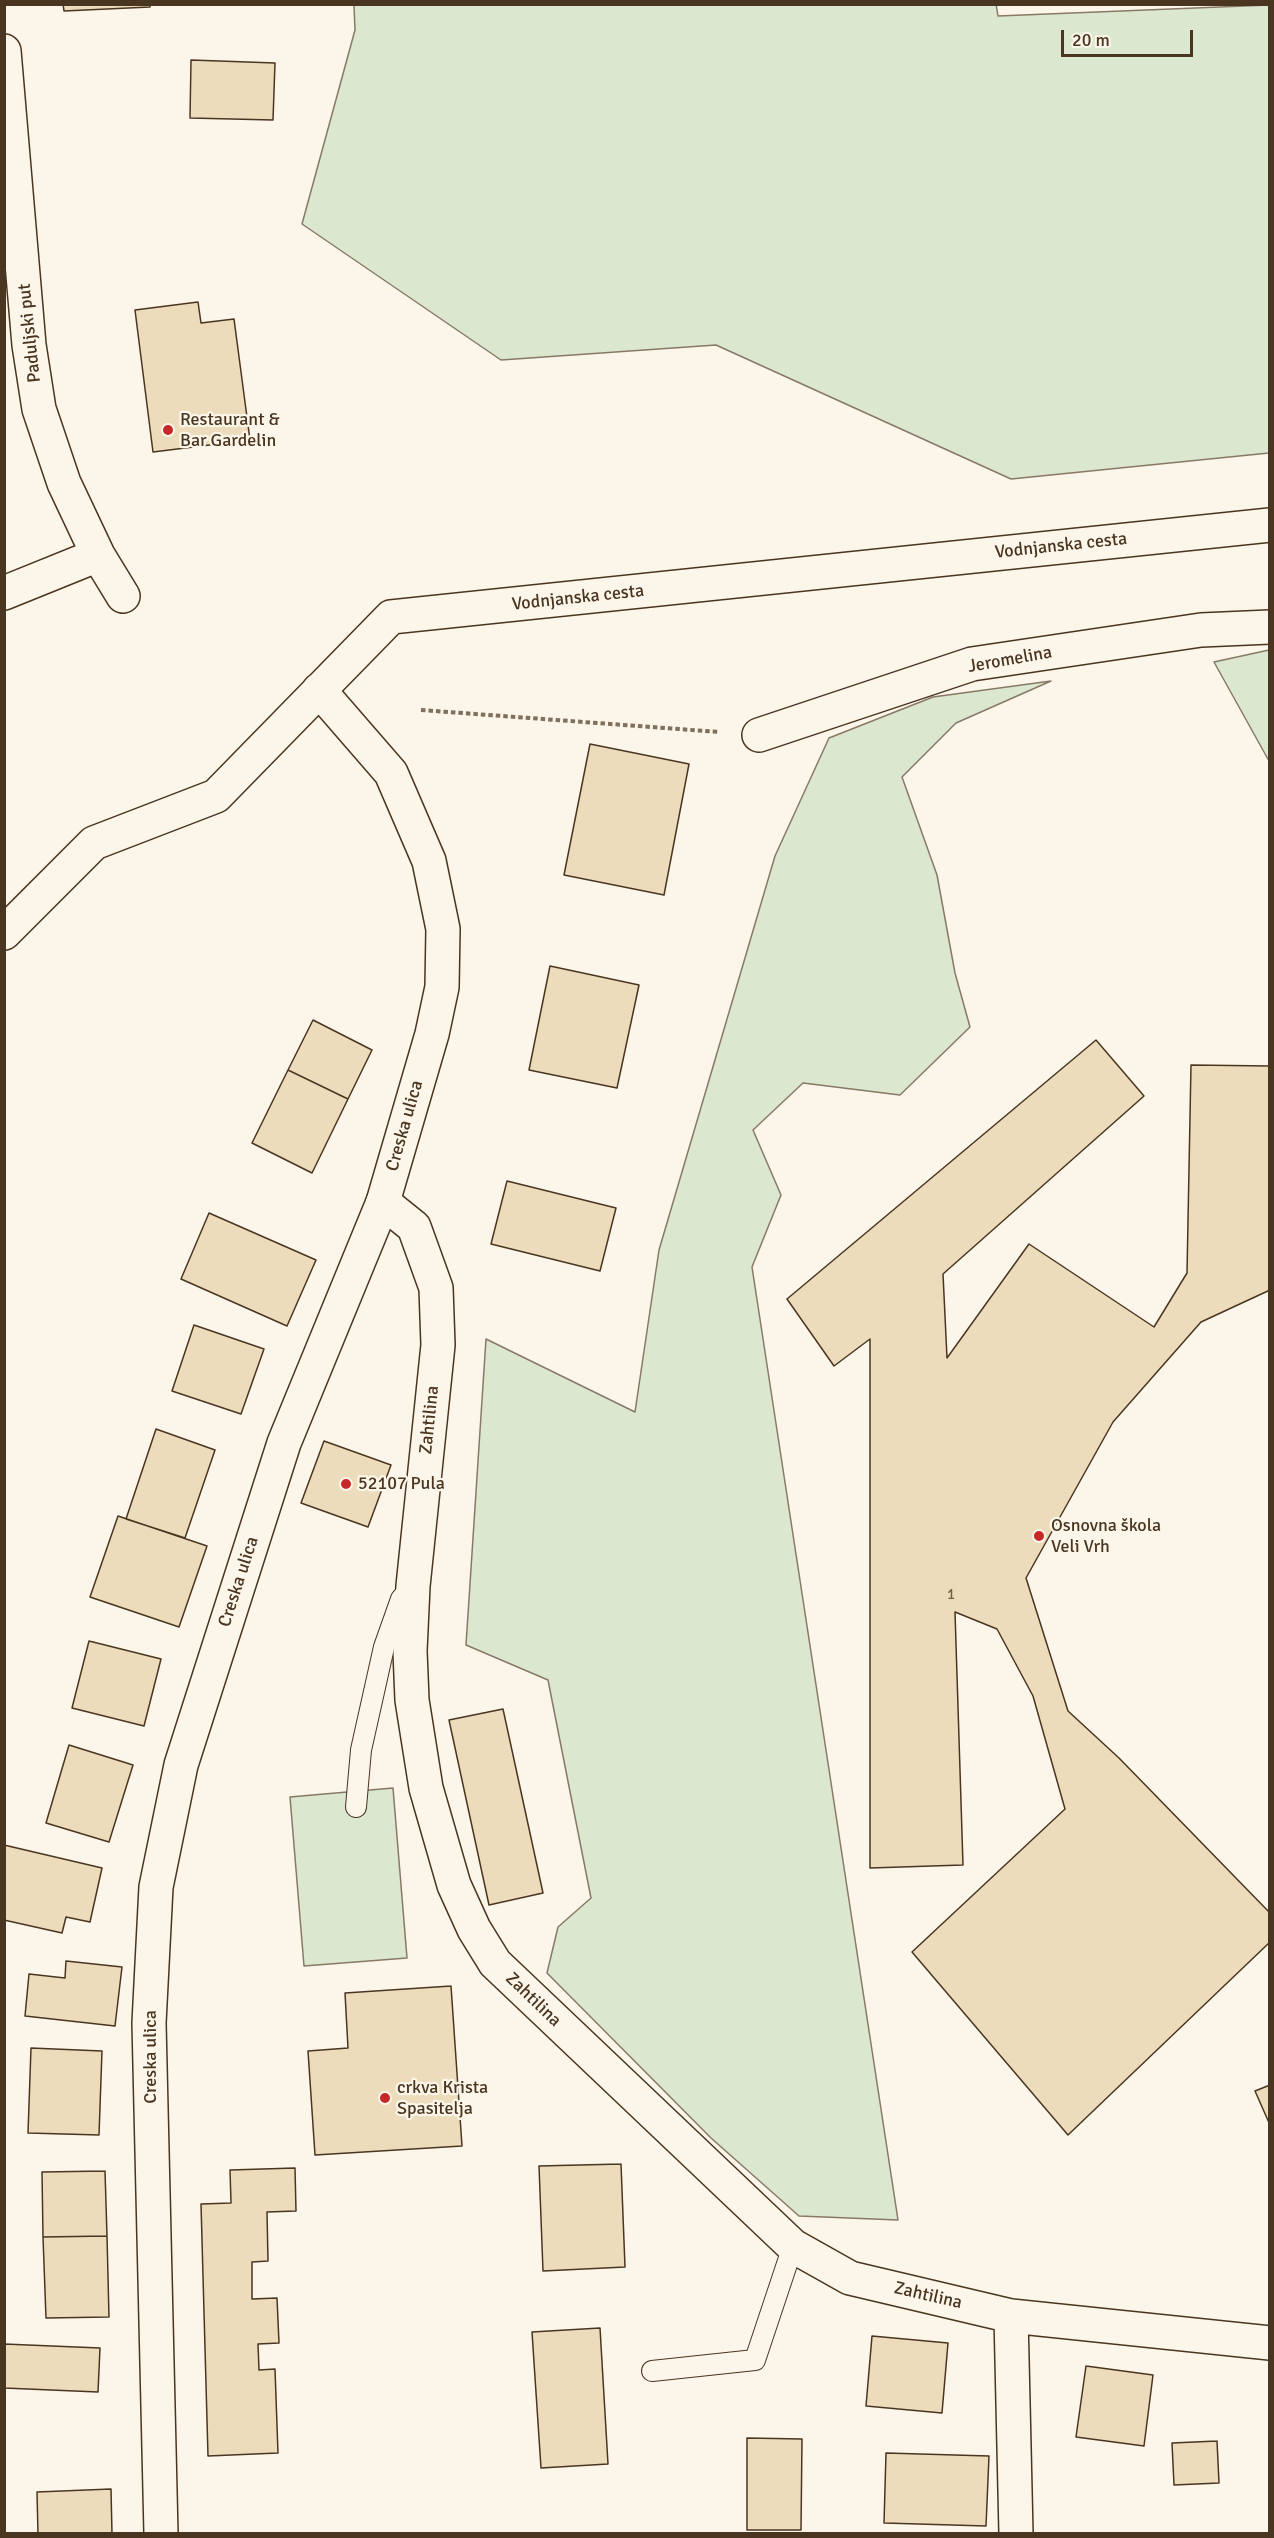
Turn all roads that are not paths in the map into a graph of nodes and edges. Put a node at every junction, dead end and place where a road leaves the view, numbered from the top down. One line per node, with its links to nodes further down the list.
1 (4, 51): 3 (main road, Paduljski put)
2 (1269, 525): 7 (main road, Vodnjanska cesta)
3 (98, 555): 4 (main road); 5 (main road, Paduljski put)
4 (4, 594)
5 (123, 596)
6 (1269, 627): 8 (main road, Jeromelina)
7 (319, 690): 9 (main road, Vodnjanska cesta); 10 (main road, Creska ulica)
8 (759, 735)
9 (4, 933)
10 (383, 1202): 11 (main road, Zahtilina); 17 (main road, Creska ulica)
11 (413, 1586): 12 (lane); 13 (main road, Zahtilina)
12 (356, 1808)
13 (794, 2246): 14 (main road, Zahtilina); 16 (lane)
14 (1011, 2316): 15 (main road, Zahtilina); 18 (main road)
15 (1269, 2343)
16 (652, 2371)
17 (161, 2534)
18 (1016, 2534)

